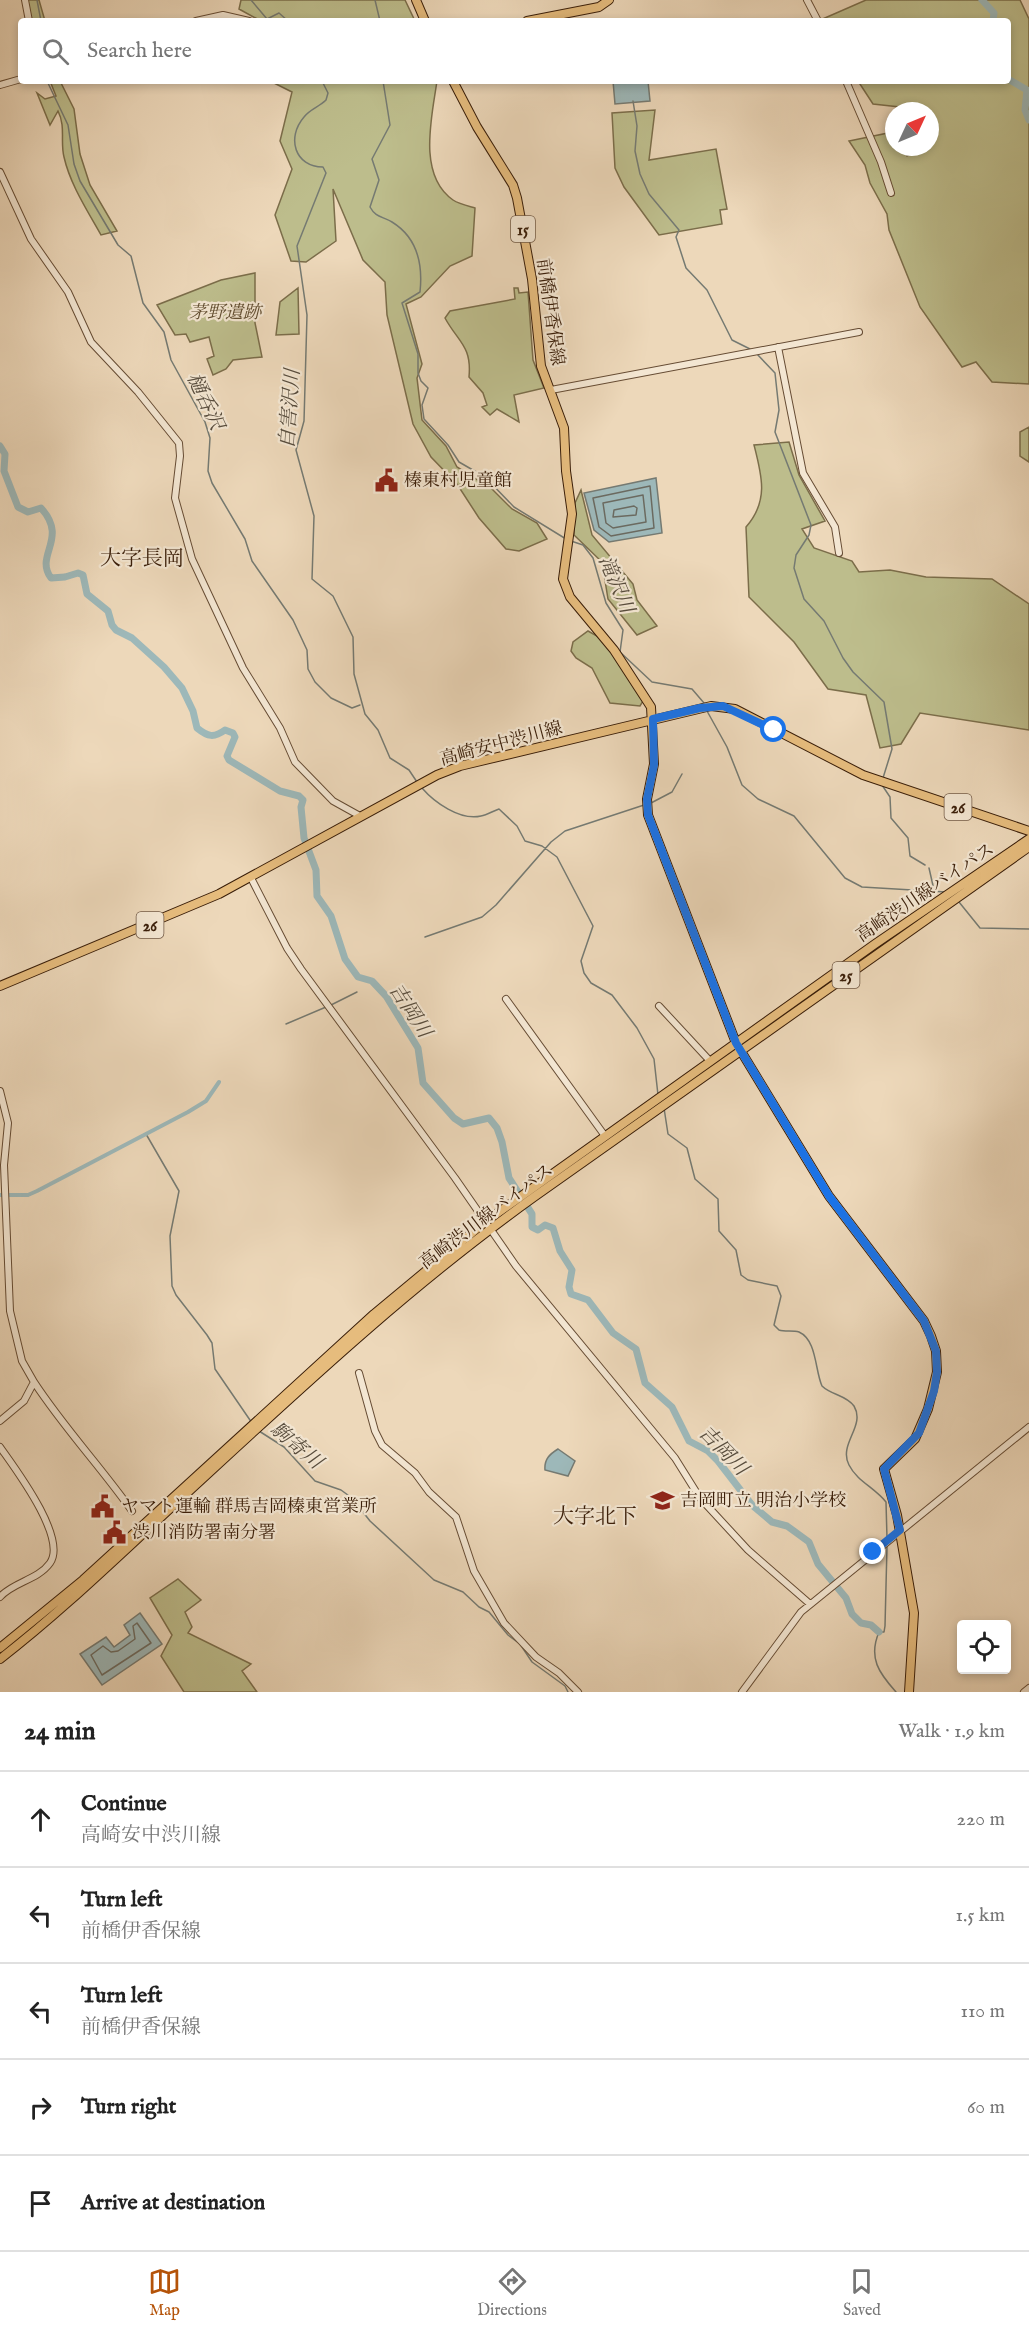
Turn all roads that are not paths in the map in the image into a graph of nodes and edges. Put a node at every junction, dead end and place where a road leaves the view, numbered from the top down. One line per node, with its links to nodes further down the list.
1 (25, 0): 5 (street)
2 (416, 0): 8 (main road)
3 (609, 0): 9 (main road)
4 (807, 0): 10 (street)
5 (28, 18)
6 (210, 18): 7 (street)
7 (236, 18)
8 (424, 18)
9 (542, 18)
10 (816, 18)
11 (18, 80): 14 (street)
12 (455, 84): 19 (main road, 前橋伊香保線 / 15)
13 (847, 84): 16 (street)
14 (0, 85)
15 (0, 172): 22 (street)
16 (891, 193)
17 (860, 332): 18 (street)
18 (778, 347): 19 (street); 20 (street)
19 (551, 390): 21 (main road, 前橋伊香保線 / 15)
20 (839, 553)
21 (653, 719): 22 (main road, 高崎安中渋川線 / 26); 23 (main road, 高崎安中渋川線 / 26); 31 (main road, 前橋伊香保線 / 15)
22 (360, 816): 26 (main road, 高崎安中渋川線 / 26)
23 (1029, 831)
24 (1029, 839): 27 (main road, 高崎渋川線バイパス / 25)
25 (1029, 847): 27 (main road, 高崎渋川線バイパス / 25)
26 (252, 878): 28 (main road, 高崎安中渋川線 / 26); 37 (street)
27 (960, 890): 31 (main road, 高崎渋川線バイパス / 25)
28 (0, 986)
29 (506, 999): 35 (street)
30 (659, 1006): 32 (street)
31 (738, 1047): 32 (main road, 高崎渋川線バイパス / 25); 34 (main road, 高崎渋川線バイパス / 25); 44 (main road, 前橋伊香保線 / 15)
32 (710, 1061): 34 (main road, 高崎渋川線バイパス / 25)
33 (0, 1091): 39 (street)
34 (655, 1106): 35 (main road, 高崎渋川線バイパス / 25); 36 (main road, 高崎渋川線バイパス / 25)
35 (605, 1136): 36 (main road, 高崎渋川線バイパス / 25)
36 (531, 1193): 37 (main road, 高崎渋川線バイパス / 25)
37 (487, 1226): 46 (street); 47 (main road, 高崎渋川線バイパス / 25); 48 (main road, 高崎渋川線バイパス / 25)
38 (360, 1373): 50 (street)
39 (34, 1382): 40 (street); 43 (street)
40 (0, 1421)
41 (1029, 1427): 44 (street)
42 (0, 1447): 45 (street)
43 (132, 1511)
44 (900, 1530): 46 (street); 52 (main road, 前橋伊香保線 / 15)
45 (0, 1596)
46 (810, 1604): 51 (street)
47 (0, 1648)
48 (0, 1659)
49 (1029, 1688): 53 (street)
50 (578, 1692)
51 (742, 1692)
52 (909, 1692)
53 (1024, 1692)

